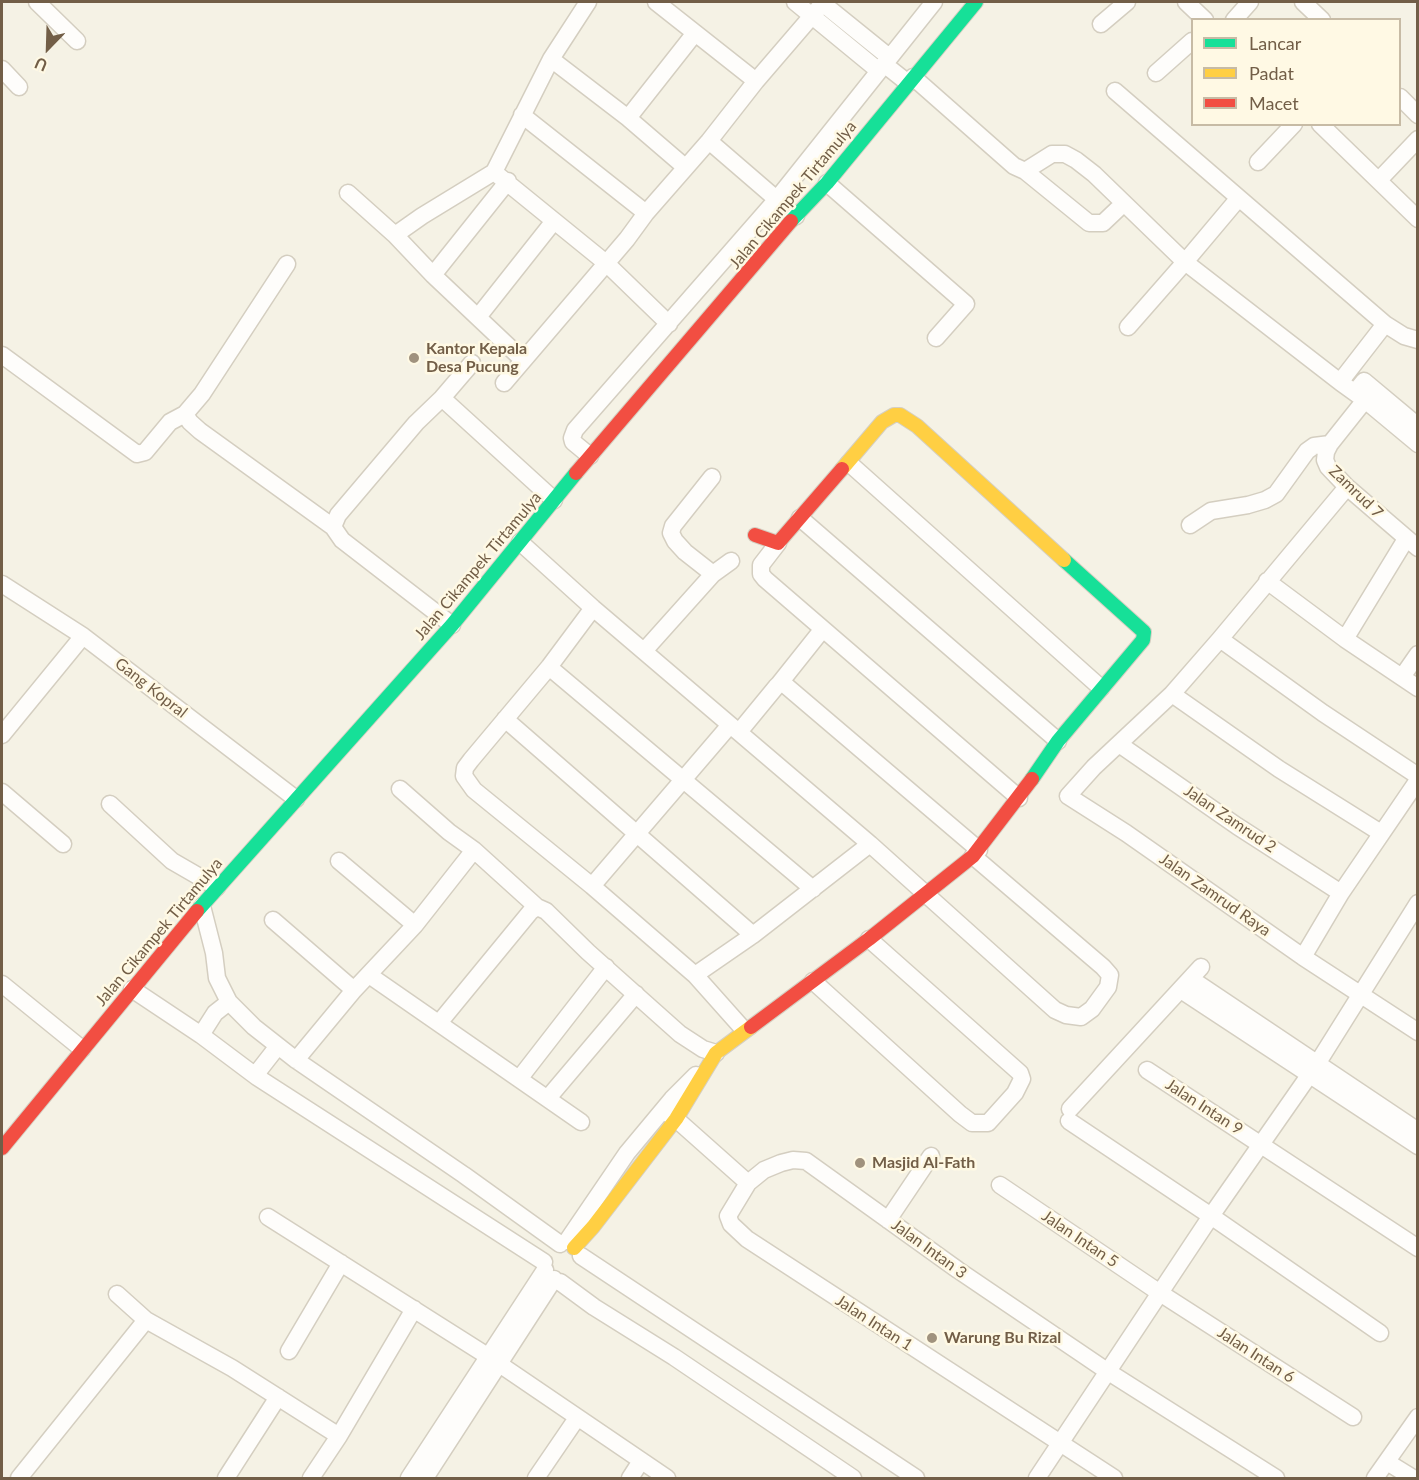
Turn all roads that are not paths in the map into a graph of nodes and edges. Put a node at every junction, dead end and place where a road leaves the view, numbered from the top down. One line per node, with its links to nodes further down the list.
1 (37, 2): 17 (street)
2 (588, 2): 19 (street)
3 (656, 2): 16 (street)
4 (795, 2): 11 (street)
5 (934, 2): 20 (street)
6 (976, 2): 23 (street, Jalan Cikampek Tirtamulya)
7 (1127, 2): 15 (street)
8 (1186, 2): 12 (street)
9 (1250, 2): 13 (street)
10 (1303, 2): 14 (street)
11 (819, 7): 20 (street); 24 (street)
12 (1203, 18)
13 (1236, 18)
14 (1320, 18)
15 (1101, 24)
16 (695, 33): 24 (street); 30 (street)
17 (77, 41)
18 (1191, 42): 22 (street)
19 (551, 59): 28 (street); 30 (street)
20 (884, 64): 23 (street); 42 (street)
21 (2, 69): 25 (street)
22 (1156, 73)
23 (910, 80): 37 (street); 40 (street, Jalan Cikampek Tirtamulya)
24 (756, 81): 34 (street)
25 (19, 87)
26 (1115, 91): 43 (street)
27 (1401, 98): 29 (street)
28 (522, 115): 38 (street); 45 (street)
29 (1418, 115)
30 (628, 118): 36 (street)
31 (1292, 126): 35 (street)
32 (1322, 126): 39 (street)
33 (1418, 139): 39 (street)
34 (709, 141): 36 (street); 42 (street)
35 (1258, 162)
36 (685, 167): 45 (street)
37 (1025, 171): 44 (street); 44 (street)
38 (501, 176): 48 (street); 49 (street); 53 (street)
39 (1379, 180): 47 (street)
40 (827, 183): 46 (street, Jalan Cikampek Tirtamulya); 58 (street)
41 (348, 193): 49 (street)
42 (777, 199): 46 (street); 55 (street)
43 (1238, 199): 50 (street); 56 (street)
44 (1123, 204): 50 (street)
45 (646, 213): 51 (street)
46 (796, 216): 71 (street, Jalan Cikampek Tirtamulya)
47 (1418, 219)
48 (554, 220): 51 (street); 54 (street)
49 (395, 235): 53 (street)
50 (1185, 262): 57 (street); 63 (street)
51 (606, 263): 55 (street); 61 (street)
52 (287, 264): 67 (street)
53 (433, 275): 54 (street)
54 (478, 316): 61 (street)
55 (669, 324): 71 (street)
56 (1385, 324): 59 (street); 63 (street)
57 (1128, 327)
58 (936, 338)
59 (1418, 340)
60 (2, 355): 67 (street)
61 (523, 360): 64 (street)
62 (472, 363): 66 (street)
63 (1340, 382): 65 (street)
64 (504, 383)
65 (1360, 396): 68 (street); 69 (street, Zamrud 7); 70 (street)
66 (442, 398): 75 (street); 78 (street)
67 (185, 414): 78 (street)
68 (1418, 426)
69 (1330, 444): 74 (street, Zamrud 7); 77 (street)
70 (1418, 444)
71 (590, 456): 75 (street, Jalan Cikampek Tirtamulya)
72 (849, 463): 76 (street); 98 (street); 98 (street)
73 (712, 477): 84 (street)
74 (1347, 487): 82 (street, Zamrud 7); 85 (street)
75 (554, 500): 80 (street, Jalan Cikampek Tirtamulya)
76 (800, 518): 81 (street); 104 (street)
77 (1190, 525)
78 (333, 527): 88 (street)
79 (755, 536): 81 (street)
80 (520, 542): 87 (street); 88 (street, Jalan Cikampek Tirtamulya)
81 (778, 543): 89 (street)
82 (1412, 543): 92 (street)
83 (731, 561): 84 (street)
84 (713, 574): 93 (street)
85 (1268, 581): 91 (street); 92 (street)
86 (2, 584): 90 (street, Gang Kopral)
87 (592, 608): 93 (street); 95 (street)
88 (452, 625): 111 (street, Jalan Cikampek Tirtamulya)
89 (822, 630): 97 (street); 110 (street)
90 (83, 636): 103 (street); 111 (street, Gang Kopral)
91 (1220, 639): 100 (street); 106 (street)
92 (1346, 639): 96 (street)
93 (645, 651): 102 (street)
94 (1418, 654): 96 (street)
95 (549, 666): 101 (street); 107 (street)
96 (1402, 677): 99 (street)
97 (779, 684): 102 (street); 118 (street)
98 (1101, 688): 104 (street)
99 (1418, 688)
100 (1172, 694): 105 (street); 113 (street)
101 (505, 719): 114 (street); 120 (street)
102 (735, 729): 107 (street); 116 (street)
103 (2, 735)
104 (1058, 741): 110 (street)
105 (1119, 744): 123 (street, Jalan Zamrud 2); 132 (street, Jalan Zamrud Raya)
106 (1418, 778): 113 (street)
107 (683, 781): 114 (street); 122 (street)
108 (400, 789): 117 (street)
109 (2, 792): 115 (street)
110 (1018, 798): 118 (street)
111 (296, 799): 121 (street, Jalan Cikampek Tirtamulya)
112 (110, 804): 121 (street)
113 (1381, 833): 123 (street)
114 (635, 834): 120 (street); 130 (street)
115 (63, 844)
116 (870, 844): 122 (street); 124 (street)
117 (474, 850): 127 (street); 129 (street)
118 (976, 853): 124 (street); 124 (street)
119 (339, 861): 129 (street)
120 (592, 886): 135 (street)
121 (217, 887): 126 (street, Jalan Cikampek Tirtamulya)
122 (813, 889): 130 (street)
123 (1341, 893): 132 (street)
124 (926, 894): 131 (street)
125 (1418, 903): 141 (street)
126 (202, 906): 138 (street, Jalan Cikampek Tirtamulya); 142 (street)
127 (537, 907): 133 (street); 143 (street)
128 (273, 921): 139 (street)
129 (415, 925): 134 (street)
130 (753, 934): 135 (street)
131 (869, 939): 136 (street); 136 (street)
132 (1303, 957): 141 (street, Jalan Zamrud Raya)
133 (606, 967): 140 (street); 154 (street)
134 (369, 975): 139 (street); 143 (street)
135 (695, 975): 144 (street)
136 (813, 981): 144 (street)
137 (2, 984): 148 (street)
138 (132, 989): 146 (street); 148 (street, Jalan Cikampek Tirtamulya)
139 (354, 990): 150 (street)
140 (636, 994): 149 (street); 155 (street)
141 (1361, 995): 145 (street, Jalan Zamrud Raya); 152 (street)
142 (229, 1002): 146 (street); 147 (street)
143 (439, 1023): 154 (street)
144 (744, 1030): 149 (street)
145 (1418, 1032)
146 (201, 1035): 153 (street)
147 (278, 1046): 150 (street); 153 (street)
148 (82, 1049): 160 (street, Jalan Cikampek Tirtamulya)
149 (715, 1055): 156 (street)
150 (296, 1060): 169 (street)
151 (1147, 1070): 159 (street, Jalan Intan 9)
152 (1313, 1070): 158 (street); 159 (street); 164 (street)
153 (257, 1077): 169 (street)
154 (519, 1079): 155 (street)
155 (548, 1098): 157 (street)
156 (670, 1115): 162 (street); 169 (street)
157 (581, 1122)
158 (1416, 1138)
159 (1262, 1144): 164 (street); 167 (street, Jalan Intan 9)
160 (2, 1148)
161 (931, 1156): 166 (street)
162 (748, 1183): 166 (street, Jalan Intan 3); 183 (street, Jalan Intan 1)
163 (1000, 1185): 170 (street, Jalan Intan 5)
164 (1211, 1215): 170 (street); 174 (street)
165 (268, 1217): 168 (street)
166 (888, 1220): 177 (street, Jalan Intan 3)
167 (1418, 1248)
168 (341, 1263): 172 (street); 175 (street)
169 (564, 1264): 176 (street); 194 (street); 195 (street)
170 (1160, 1293): 177 (street); 179 (street, Jalan Intan 6)
171 (117, 1294): 173 (street)
172 (414, 1310): 176 (street); 182 (street)
173 (146, 1320): 178 (street); 186 (street)
174 (1380, 1333)
175 (288, 1351)
176 (494, 1362): 181 (street); 189 (street); 190 (street)
177 (1107, 1371): 183 (street); 198 (street, Jalan Intan 3)
178 (278, 1397): 182 (street); 187 (street)
179 (1353, 1417)
180 (1418, 1417): 185 (street)
181 (577, 1418): 184 (street); 191 (street)
182 (339, 1436): 188 (street)
183 (1060, 1444): 196 (street); 197 (street)
184 (641, 1461): 192 (street); 193 (street)
185 (1387, 1462): 199 (street); 200 (street)
186 (22, 1477)
187 (226, 1479)
188 (311, 1479)
189 (410, 1479)
190 (425, 1479)
191 (536, 1479)
192 (630, 1479)
193 (667, 1479)
194 (853, 1479)
195 (916, 1479)
196 (1036, 1479)
197 (1114, 1479)
198 (1276, 1479)
199 (1375, 1479)
200 (1413, 1479)

